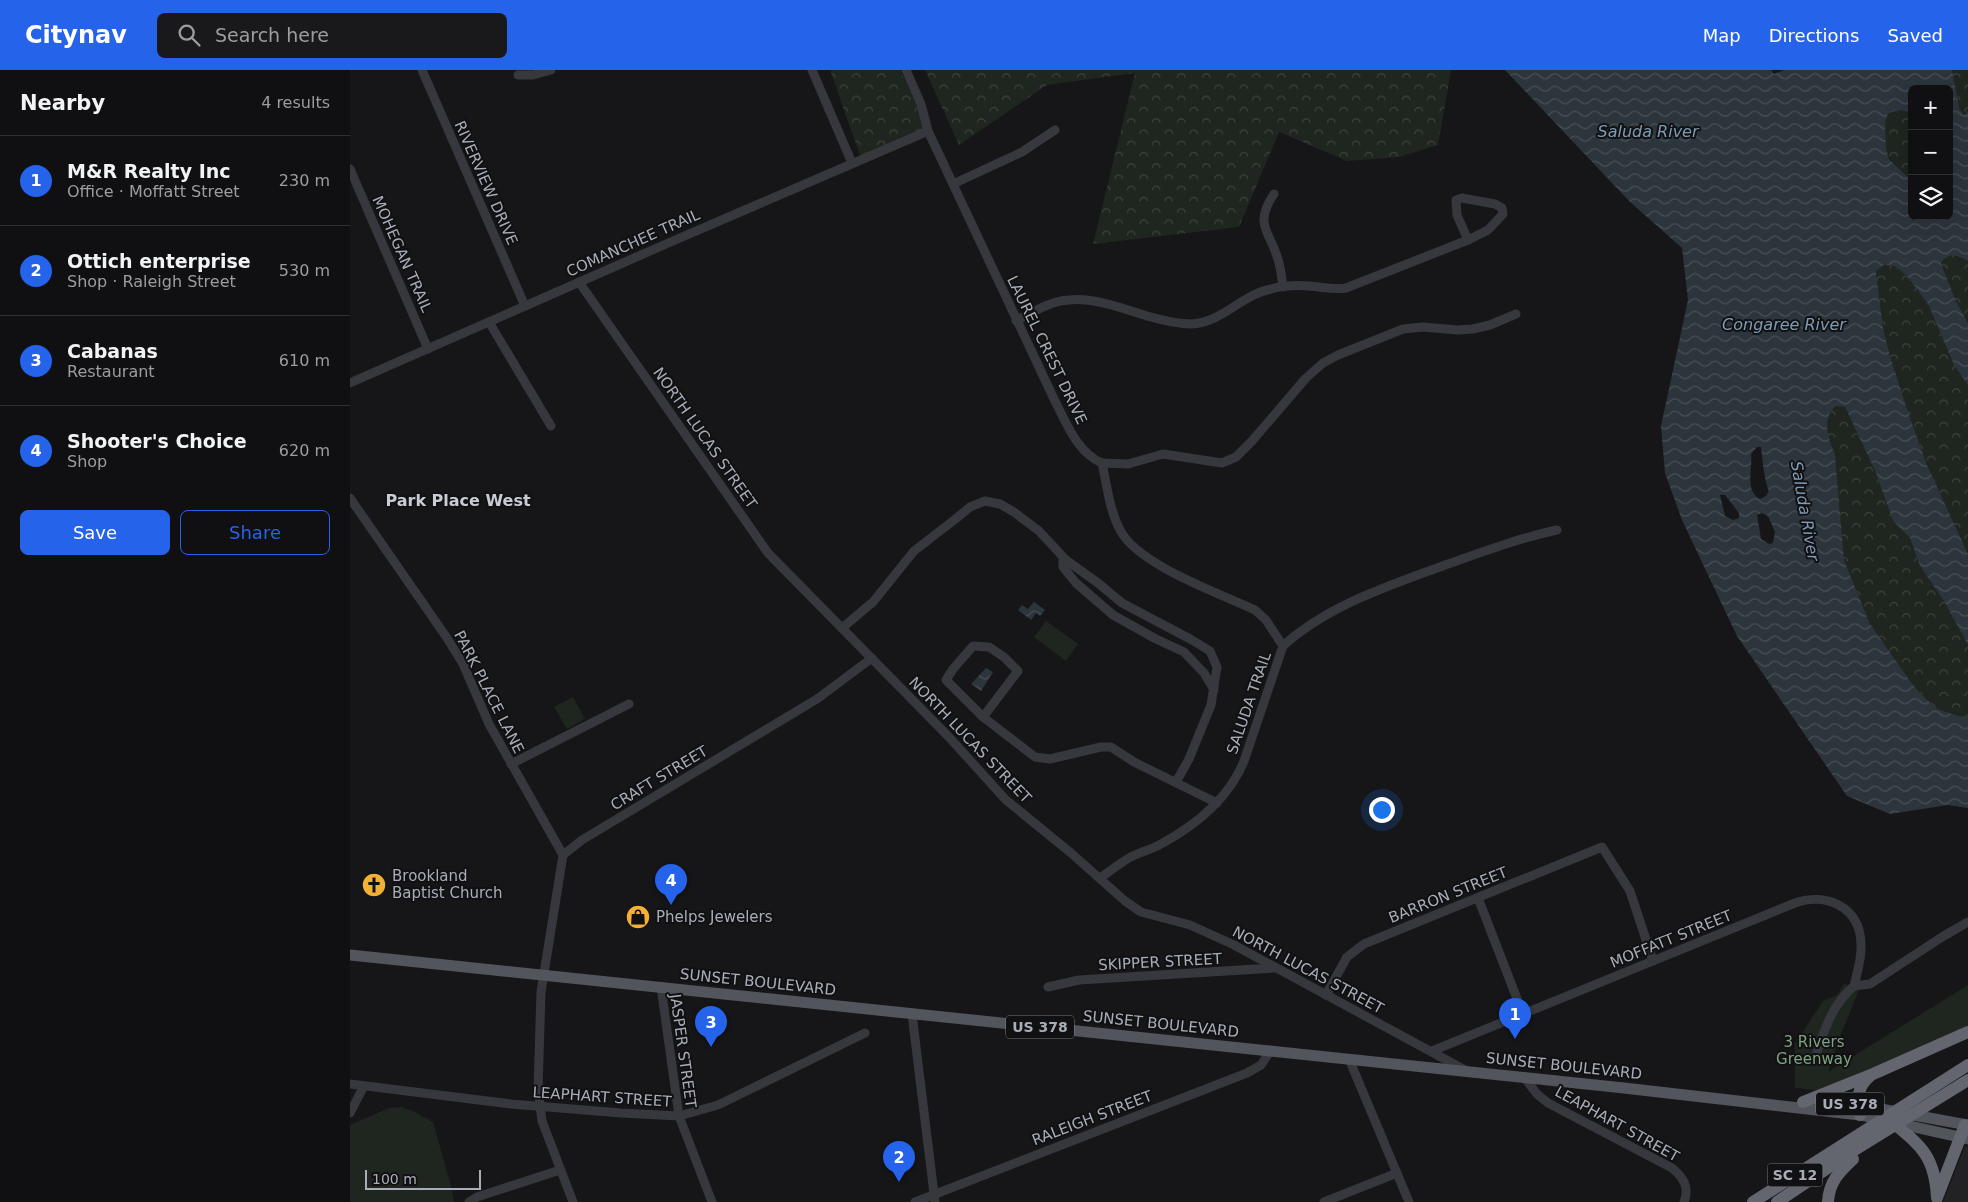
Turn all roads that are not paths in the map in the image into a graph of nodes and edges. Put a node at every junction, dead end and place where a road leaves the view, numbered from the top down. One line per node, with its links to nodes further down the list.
1 (422, 70): 15 (street, RIVERVIEW DRIVE)
2 (551, 70): 5 (street)
3 (812, 70): 8 (street)
4 (906, 70): 7 (street, LAUREL CREST DRIVE)
5 (518, 75)
6 (1055, 130): 10 (street)
7 (928, 131): 8 (street, COMANCHEE TRAIL); 10 (street, LAUREL CREST DRIVE)
8 (852, 163): 13 (street, COMANCHEE TRAIL)
9 (350, 170): 19 (street, MOHEGAN TRAIL)
10 (953, 184): 17 (street, LAUREL CREST DRIVE)
11 (1274, 194): 14 (street)
12 (1468, 240): 12 (street); 14 (street)
13 (579, 282): 15 (street, COMANCHEE TRAIL); 26 (street, NORTH LUCAS STREET)
14 (1283, 287): 17 (street)
15 (525, 306): 18 (street, COMANCHEE TRAIL)
16 (1516, 314): 22 (street)
17 (1016, 321): 22 (street, LAUREL CREST DRIVE)
18 (489, 322): 19 (street, COMANCHEE TRAIL); 21 (street)
19 (428, 349): 20 (street, COMANCHEE TRAIL)
20 (350, 384)
21 (552, 426)
22 (1102, 463): 27 (street)
23 (350, 498): 32 (street, PARK PLACE LANE)
24 (1558, 530): 27 (street, SALUDA TRAIL)
25 (1062, 558): 26 (street); 29 (street); 29 (street)
26 (842, 628): 28 (street, NORTH LUCAS STREET)
27 (1283, 646): 34 (street, SALUDA TRAIL)
28 (872, 658): 35 (street, CRAFT STREET); 36 (street, NORTH LUCAS STREET)
29 (1214, 690): 33 (street)
30 (628, 704): 32 (street)
31 (983, 716): 31 (street); 33 (street)
32 (511, 764): 35 (street, PARK PLACE LANE)
33 (1176, 782): 34 (street)
34 (1217, 803): 36 (street, SALUDA TRAIL)
35 (563, 855): 42 (street)
36 (1100, 878): 41 (street, NORTH LUCAS STREET)
37 (1478, 898): 40 (street, BARRON STREET); 46 (street, BARRON STREET); 48 (street)
38 (1968, 922): 43 (street)
39 (350, 955): 42 (main road, SUNSET BOULEVARD / US 378)
40 (1653, 961): 43 (street, MOFFATT STREET); 48 (street, MOFFATT STREET)
41 (1274, 968): 45 (street, SKIPPER STREET); 46 (street, NORTH LUCAS STREET)
42 (544, 975): 44 (main road, SUNSET BOULEVARD / US 378); 64 (street)
43 (1854, 986): 54 (street)
44 (661, 987): 47 (main road, SUNSET BOULEVARD / US 378); 67 (street, JASPER STREET)
45 (1048, 987)
46 (1326, 995): 52 (street, NORTH LUCAS STREET)
47 (912, 1014): 51 (main road, SUNSET BOULEVARD / US 378); 74 (street)
48 (1523, 1014): 52 (street, MOFFATT STREET)
49 (1968, 1032): 57 (highway)
50 (865, 1033): 67 (street, LEAPHART STREET)
51 (1271, 1050): 53 (main road, SUNSET BOULEVARD / US 378); 74 (street, RALEIGH STREET)
52 (1432, 1051): 56 (street, NORTH LUCAS STREET)
53 (1349, 1059): 56 (main road, SUNSET BOULEVARD / US 378); 73 (street)
54 (1814, 1061)
55 (1968, 1065): 83 (highway, SC 12)
56 (1465, 1070): 58 (main road, SUNSET BOULEVARD / US 378)
57 (1873, 1074): 63 (highway); 65 (highway)
58 (1524, 1077): 62 (main road, SUNSET BOULEVARD / US 378); 76 (street, LEAPHART STREET)
59 (1968, 1080): 68 (highway)
60 (350, 1084): 61 (street, LEAPHART STREET)
61 (364, 1086): 64 (street, LEAPHART STREET); 66 (street)
62 (1730, 1101): 63 (main road, SUNSET BOULEVARD / US 378); 65 (main road, SUNSET BOULEVARD / US 378)
63 (1803, 1102): 65 (main road, SUNSET BOULEVARD / US 378)
64 (539, 1106): 67 (street, LEAPHART STREET); 72 (street)
65 (1859, 1110): 68 (main road, SUNSET BOULEVARD / US 378); 69 (main road, SUNSET BOULEVARD / US 378)
66 (350, 1113)
67 (679, 1116): 79 (street, JASPER STREET)
68 (1890, 1125): 70 (main road, SUNSET BOULEVARD / US 378); 71 (highway); 75 (highway)
69 (1966, 1125): 70 (highway)
70 (1964, 1138): 75 (highway)
71 (1857, 1152): 84 (highway, SC 12); 85 (highway)
72 (560, 1170): 77 (street); 78 (street)
73 (1397, 1173): 81 (street); 82 (street)
74 (934, 1198): 80 (street, RALEIGH STREET)
75 (1936, 1200)
76 (1685, 1201)
77 (469, 1202)
78 (573, 1202)
79 (712, 1202)
80 (915, 1202)
81 (1324, 1202)
82 (1408, 1202)
83 (1753, 1202)
84 (1776, 1202)
85 (1828, 1202)

